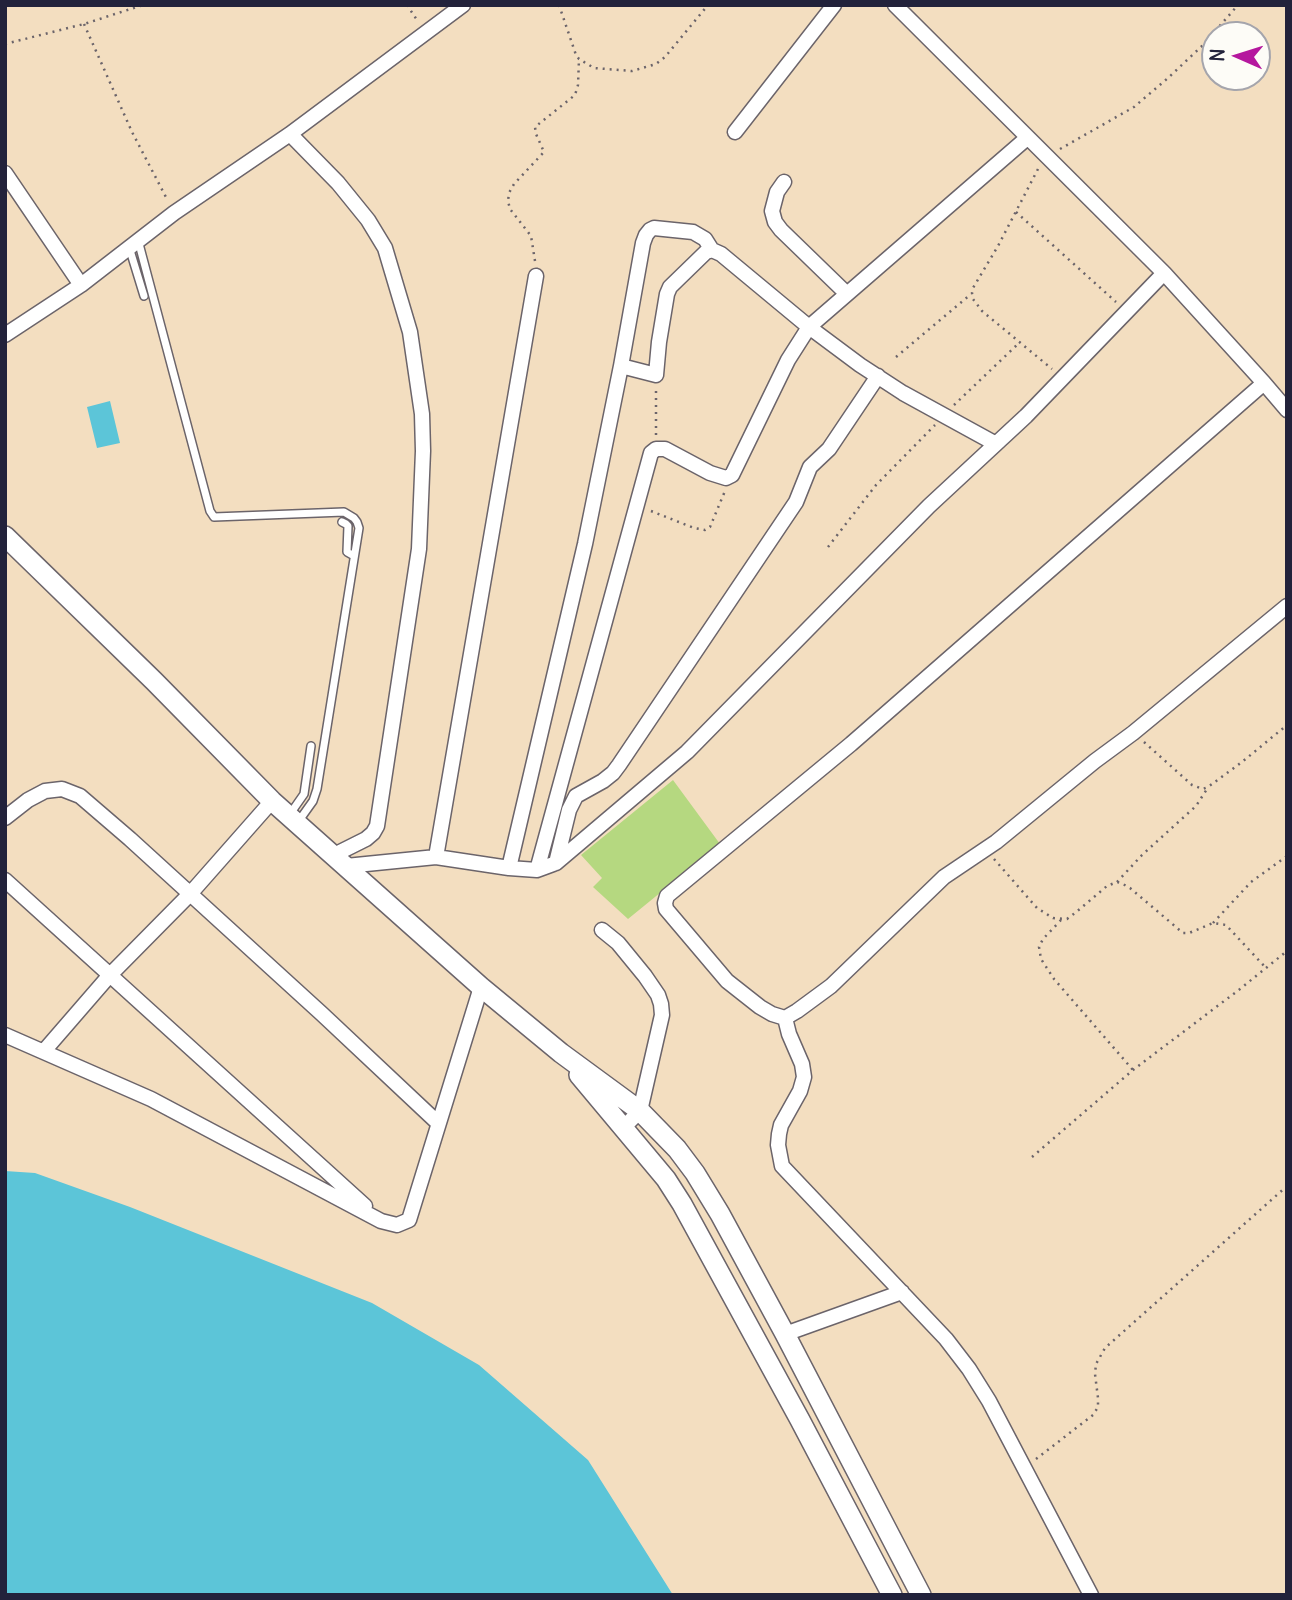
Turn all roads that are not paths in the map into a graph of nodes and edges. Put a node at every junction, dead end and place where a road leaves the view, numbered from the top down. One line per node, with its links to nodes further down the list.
1 (464, 5): 5 (street)
2 (834, 5): 4 (street)
3 (895, 5): 6 (street)
4 (735, 132)
5 (290, 134): 9 (street); 32 (street)
6 (1027, 138): 11 (street); 14 (street)
7 (5, 173): 13 (street)
8 (784, 182): 14 (street)
9 (134, 243): 13 (street); 15 (lane); 25 (lane)
10 (712, 250): 16 (street); 18 (street); 18 (street)
11 (1164, 274): 20 (street); 22 (street)
12 (536, 276): 31 (street)
13 (80, 285): 17 (street)
14 (847, 294): 16 (street)
15 (144, 296)
16 (809, 327): 19 (street); 35 (street)
17 (5, 335)
18 (621, 366): 34 (street)
19 (878, 376): 22 (street); 33 (street)
20 (1264, 383): 21 (street); 41 (street)
21 (1287, 410)
22 (996, 444): 33 (street)
23 (342, 522): 25 (lane)
24 (5, 536): 28 (street)
25 (354, 556): 30 (lane)
26 (1287, 606): 41 (street)
27 (311, 746): 30 (lane)
28 (272, 800): 30 (street); 37 (street)
29 (5, 818): 37 (street)
30 (293, 819): 32 (street)
31 (436, 857): 32 (street); 34 (street)
32 (340, 861): 40 (street)
33 (556, 863): 35 (street)
34 (509, 868): 35 (street)
35 (537, 870)
36 (5, 880): 39 (street)
37 (190, 894): 39 (street); 46 (street)
38 (602, 930): 45 (street)
39 (109, 976): 43 (street); 48 (street)
40 (481, 987): 44 (street); 46 (street)
41 (785, 1018): 50 (street)
42 (5, 1035): 43 (street)
43 (44, 1051): 48 (street)
44 (561, 1053): 45 (street); 47 (street)
45 (640, 1111): 47 (street); 49 (street)
46 (438, 1123): 48 (street)
47 (623, 1128): 51 (street)
48 (381, 1221)
49 (757, 1282): 51 (street); 52 (street)
50 (902, 1293): 52 (street); 55 (street)
51 (733, 1298): 53 (street)
52 (785, 1334): 54 (street)
53 (892, 1595)
54 (921, 1595)
55 (1091, 1595)

